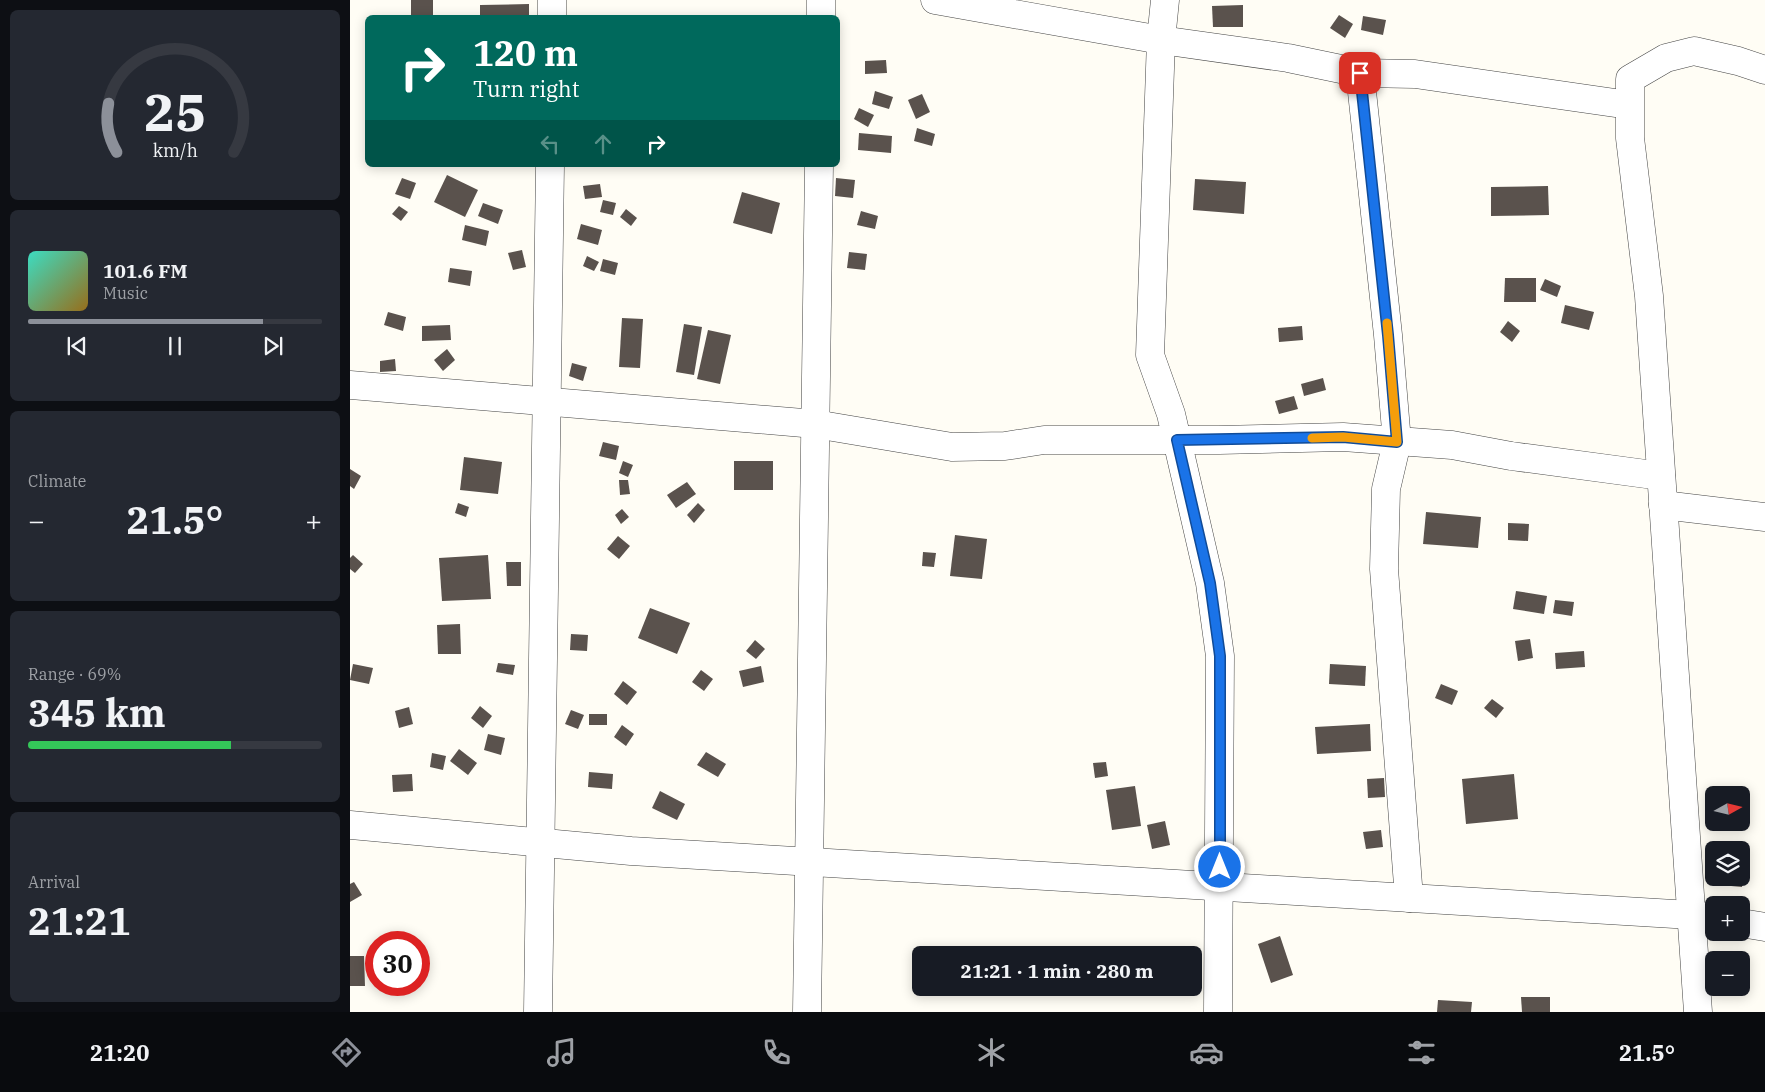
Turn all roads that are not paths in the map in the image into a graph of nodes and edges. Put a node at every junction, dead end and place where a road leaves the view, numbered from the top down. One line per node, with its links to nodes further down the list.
1 (552, 0): 5 (street)
2 (821, 0): 6 (street)
3 (935, 0): 7 (street)
4 (1165, 0): 7 (street)
5 (552, 15)
6 (821, 15)
7 (1161, 40): 9 (street); 16 (street)
8 (1765, 70): 10 (street)
9 (1360, 73): 10 (street); 17 (street)
10 (1630, 92): 18 (street)
11 (550, 167): 14 (street)
12 (819, 167): 15 (street)
13 (350, 385): 14 (street)
14 (547, 402): 15 (street); 22 (street)
15 (815, 424): 16 (street); 23 (street)
16 (1177, 440): 17 (street); 24 (street)
17 (1397, 442): 18 (street); 25 (street)
18 (1661, 476): 19 (street)
19 (1663, 505): 20 (street); 26 (street)
20 (1765, 517)
21 (350, 825): 22 (street)
22 (541, 843): 23 (street); 29 (street)
23 (808, 862): 24 (street); 30 (street)
24 (1220, 887): 25 (street); 31 (street)
25 (1408, 898): 26 (street)
26 (1702, 916): 32 (street)
27 (1750, 924): 28 (street)
28 (1765, 927)
29 (538, 1012)
30 (807, 1012)
31 (1218, 1012)
32 (1698, 1012)

